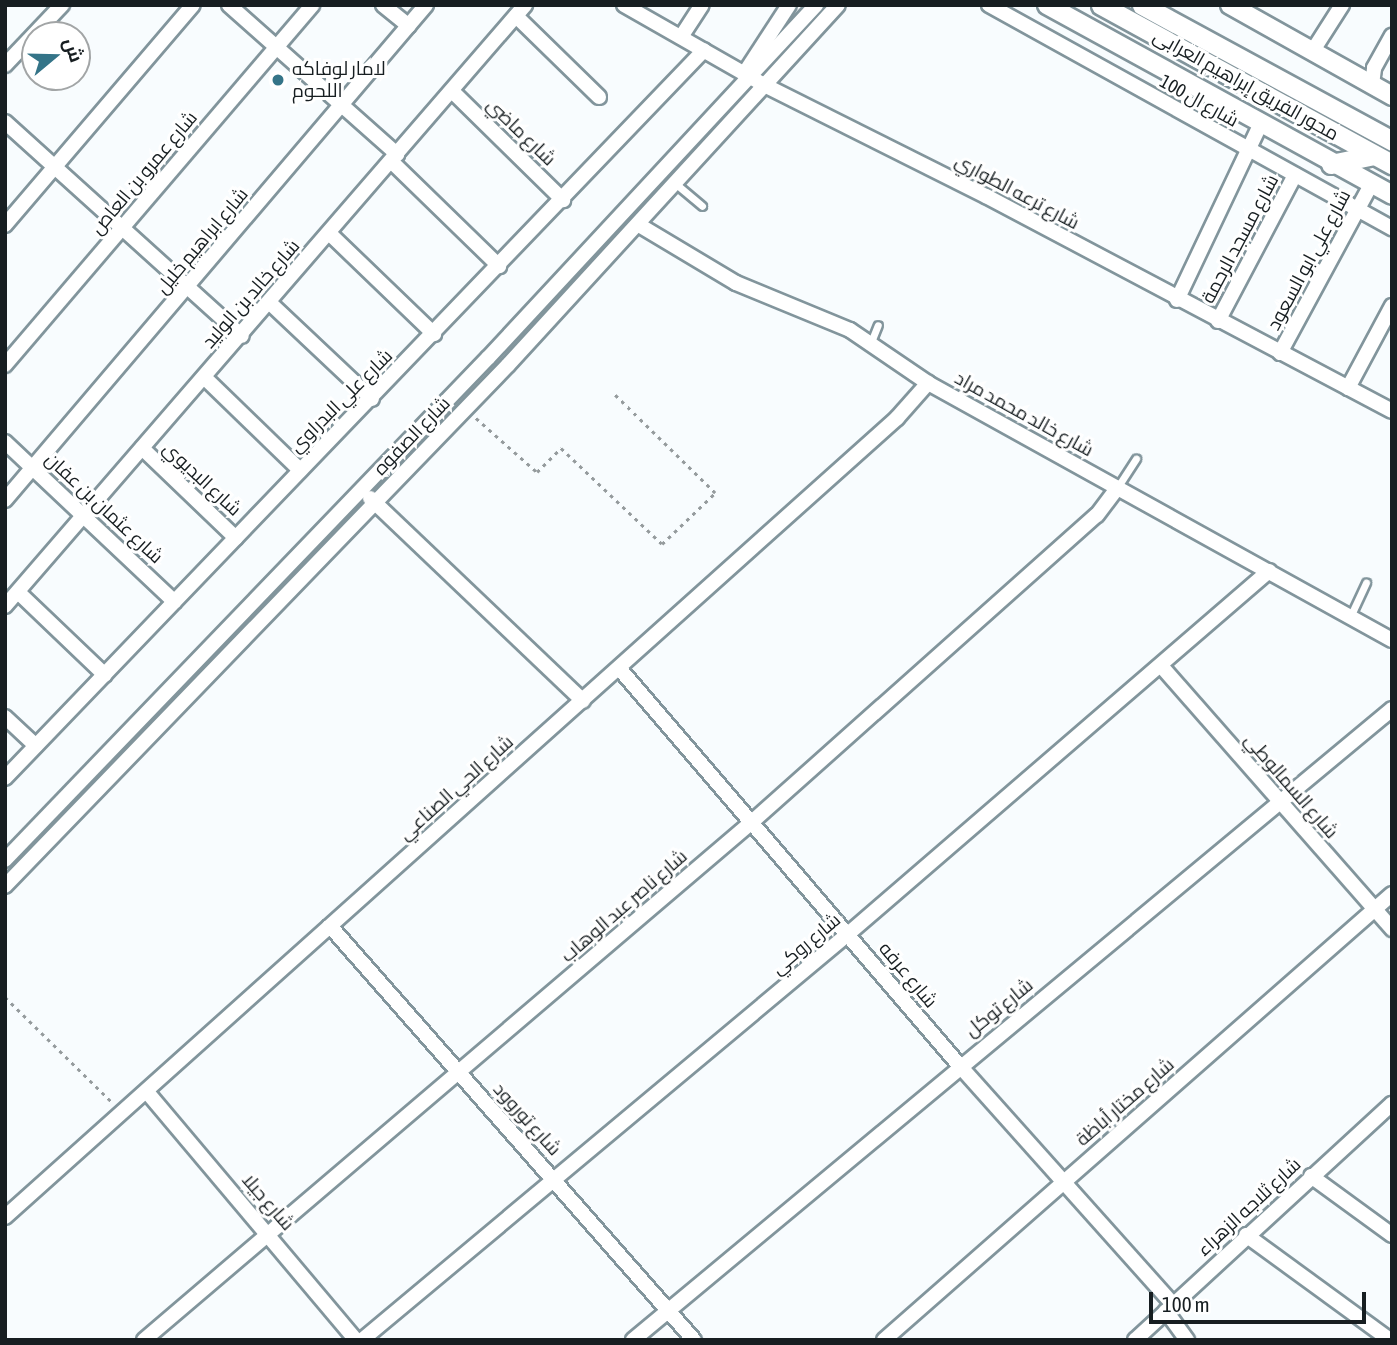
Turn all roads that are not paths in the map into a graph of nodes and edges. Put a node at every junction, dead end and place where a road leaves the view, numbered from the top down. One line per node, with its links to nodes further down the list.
1 (62, 5): 25 (street)
2 (193, 5): 41 (street)
3 (229, 5): 22 (street)
4 (312, 5): 22 (street, شارع عمرو بن العاص)
5 (383, 5): 19 (street)
6 (426, 5): 19 (street, شارع ابراهيم خليل)
7 (624, 5): 21 (street, شارع ترعه الطواري)
8 (702, 5): 21 (street)
9 (816, 5): 26 (street, شارع الصفوه)
10 (838, 5): 28 (street, شارع الصفوه)
11 (989, 5): 36 (street, شارع ال 100)
12 (1047, 5): 34 (street)
13 (1101, 5): 37 (main road, محور الفريق إبراهيم العرابى)
14 (1142, 5): 35 (main road, محور الفريق إبراهيم العرابى)
15 (1230, 5): 24 (street)
16 (1342, 5): 24 (street)
17 (782, 8): 26 (street)
18 (520, 11): 29 (street, شارع خالد بن الوليد); 31 (street)
19 (409, 26): 32 (street, شارع ابراهيم خليل)
20 (1392, 36): 27 (street)
21 (681, 37): 23 (street, شارع ترعه الطواري)
22 (275, 46): 32 (street); 51 (street, شارع عمرو بن العاص)
23 (704, 50): 26 (street, شارع ترعه الطواري); 46 (street, شارع علي البدراوي)
24 (1312, 52): 27 (street)
25 (5, 65)
26 (748, 76): 28 (street, شارع ترعه الطواري); 77 (street, شارع الصفوه)
27 (1372, 85): 30 (street)
28 (766, 86): 43 (street, شارع الصفوه); 56 (street, شارع ترعه الطواري)
29 (452, 92): 38 (street, شارع خالد بن الوليد); 46 (street, شارع ماضي)
30 (1392, 96)
31 (599, 97)
32 (343, 106): 38 (street); 55 (street, شارع ابراهيم خليل)
33 (5, 122): 41 (street)
34 (1260, 125): 36 (street); 39 (street)
35 (1392, 141)
36 (1248, 149): 42 (street, شارع ال 100); 56 (street)
37 (1374, 155): 39 (main road); 40 (main road, محور الفريق إبراهيم العرابى)
38 (394, 157): 53 (street, شارع خالد بن الوليد); 54 (street)
39 (1331, 164): 44 (street)
40 (1392, 164)
41 (55, 167): 49 (street); 51 (street)
42 (1295, 175): 48 (street, شارع ال 100); 59 (street, شارع مسجد الرحمة)
43 (676, 184): 47 (lane); 50 (street, شارع الصفوه)
44 (1371, 185): 45 (street); 48 (street, شارع علي ابو السعود)
45 (1392, 195)
46 (563, 200): 54 (street, شارع علي البدراوي)
47 (702, 206)
48 (1358, 210): 52 (street, شارع ال 100); 64 (street, شارع علي ابو السعود)
49 (5, 225)
50 (639, 225): 63 (street, شارع خالد محمد مراد); 79 (street, شارع الصفوه)
51 (123, 228): 55 (street); 65 (street, شارع عمرو بن العاص)
52 (1392, 228)
53 (329, 233): 57 (street, شارع خالد بن الوليد); 61 (street)
54 (499, 266): 61 (street, شارع علي البدراوي)
55 (188, 287): 62 (street); 74 (street, شارع ابراهيم خليل)
56 (1177, 300): 59 (street, شارع ترعه الطواري)
57 (270, 303): 62 (street, شارع خالد بن الوليد); 69 (street)
58 (1392, 306): 68 (street)
59 (1218, 321): 64 (street, شارع ترعه الطواري)
60 (878, 325): 63 (lane)
61 (434, 334): 69 (street, شارع علي البدراوي)
62 (242, 336): 66 (street, شارع خالد بن الوليد)
63 (871, 342): 67 (street, شارع خالد محمد مراد)
64 (1280, 353): 68 (street, شارع ترعه الطواري)
65 (5, 365)
66 (204, 377): 72 (street, شارع خالد بن الوليد); 75 (street)
67 (928, 383): 76 (street, شارع خالد محمد مراد); 89 (street, شارع الحي الصناعي)
68 (1348, 388): 70 (street, شارع ترعه الطواري)
69 (372, 399): 75 (street, شارع علي البدراوي)
70 (1392, 411)
71 (5, 442): 74 (street, شارع عثمان بن عفان)
72 (142, 449): 80 (street, شارع خالد بن الوليد); 81 (street, شارع البديوي)
73 (1136, 459): 76 (lane)
74 (33, 468): 78 (street, شارع ابراهيم خليل); 80 (street, شارع عثمان بن عفان)
75 (300, 470): 81 (street, شارع علي البدراوي)
76 (1117, 488): 82 (street, شارع خالد محمد مراد); 98 (street, شارع ناصر عبد الوهاب)
77 (361, 490): 79 (street); 99 (street, شارع الصفوه)
78 (5, 500)
79 (375, 502): 92 (street); 100 (street, شارع الصفوه)
80 (85, 514): 84 (street, شارع خالد بن الوليد); 85 (street, شارع عثمان بن عفان)
81 (236, 538): 85 (street, شارع علي البدراوي)
82 (1269, 571): 87 (street, شارع خالد محمد مراد); 90 (street, شارع روكي)
83 (1366, 583): 87 (lane)
84 (18, 592): 86 (street, شارع خالد بن الوليد); 91 (street)
85 (175, 602): 91 (street, شارع علي البدراوي)
86 (5, 606)
87 (1350, 618): 88 (street, شارع خالد محمد مراد)
88 (1392, 640)
89 (619, 667): 92 (street, شارع الحي الصناعي); 98 (street, شارع عرفه)
90 (1162, 667): 97 (street, شارع السمالوطي); 105 (street, شارع روكي)
91 (105, 675): 95 (street, شارع علي البدراوي)
92 (583, 701): 103 (street, شارع الحي الصناعي)
93 (1392, 709): 97 (street, شارع توكل)
94 (5, 717): 95 (street)
95 (36, 746): 96 (street, شارع علي البدراوي)
96 (5, 778)
97 (1279, 802): 102 (street, شارع السمالوطي); 106 (street, شارع توكل)
98 (752, 821): 105 (street, شارع عرفه); 107 (street, شارع ناصر عبد الوهاب)
99 (5, 860)
100 (5, 886)
101 (1392, 894): 102 (street, شارع مختار أباظة)
102 (1374, 909): 104 (street, شارع السمالوطي); 112 (street, شارع مختار أباظة)
103 (330, 926): 107 (street, شارع توروود); 108 (street, شارع الحي الصناعي)
104 (1392, 929)
105 (848, 934): 106 (street, شارع عرفه); 111 (street, شارع روكي)
106 (959, 1065): 112 (street, شارع عرفه); 118 (street, شارع توكل)
107 (460, 1073): 111 (street, شارع توروود); 114 (street, شارع ناصر عبد الوهاب)
108 (148, 1093): 113 (street, شارع الحي الصناعي); 114 (street, شارع جيلا)
109 (1391, 1107): 110 (street, شارع ثلاجه الزهراء)
110 (1311, 1176): 115 (street, شارع ثلاجه الزهراء); 116 (street)
111 (555, 1179): 118 (street, شارع توروود); 121 (street, شارع روكي)
112 (1064, 1182): 117 (street, شارع عرفه); 124 (street, شارع مختار أباظة)
113 (8, 1210)
114 (268, 1230): 119 (street, شارع ناصر عبد الوهاب); 120 (street, شارع جيلا)
115 (1246, 1235): 117 (street, شارع ثلاجه الزهراء); 127 (street)
116 (1392, 1235)
117 (1169, 1307): 125 (street, شارع ثلاجه الزهراء); 126 (street, شارع عرفه)
118 (669, 1310): 122 (street, شارع توكل); 123 (street, شارع توروود)
119 (144, 1340)
120 (356, 1340)
121 (362, 1340)
122 (633, 1340)
123 (694, 1340)
124 (884, 1340)
125 (1135, 1340)
126 (1187, 1340)
127 (1390, 1340)

